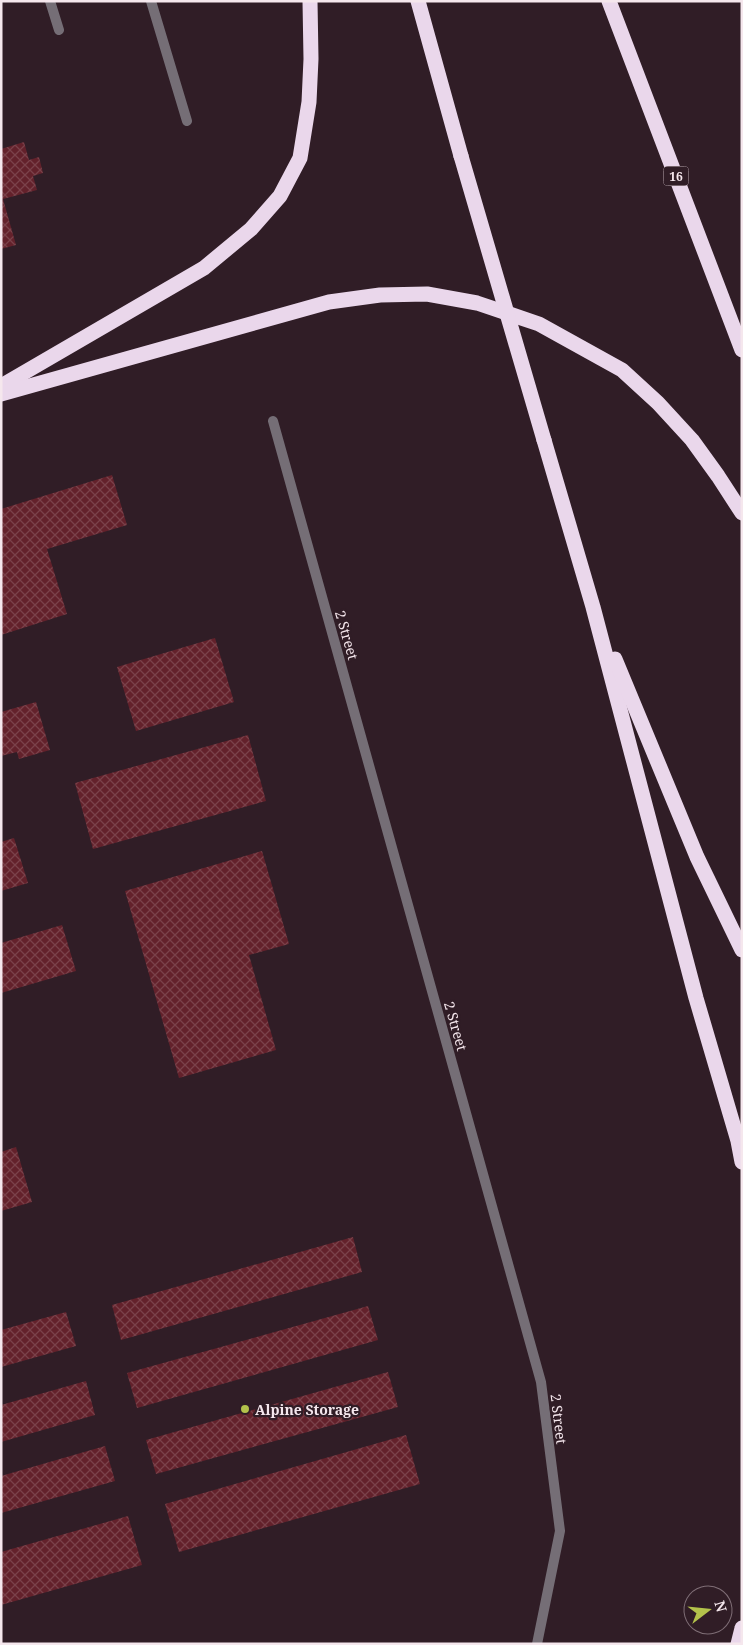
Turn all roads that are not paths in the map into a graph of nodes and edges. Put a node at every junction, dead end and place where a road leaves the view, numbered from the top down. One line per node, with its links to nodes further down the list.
1 (50, 1): 6 (street)
2 (151, 1): 7 (street)
3 (310, 1): 9 (highway)
4 (418, 1): 13 (highway, bridge)
5 (609, 1): 8 (highway, 16)
6 (59, 30)
7 (187, 121)
8 (742, 350)
9 (1, 386)
10 (1, 394): 12 (highway)
11 (273, 421): 17 (street, 2 Street)
12 (742, 513)
13 (594, 607): 14 (highway); 15 (highway)
14 (742, 950)
15 (742, 1162)
16 (742, 1628): 18 (highway)
17 (538, 1644)
18 (738, 1644)

